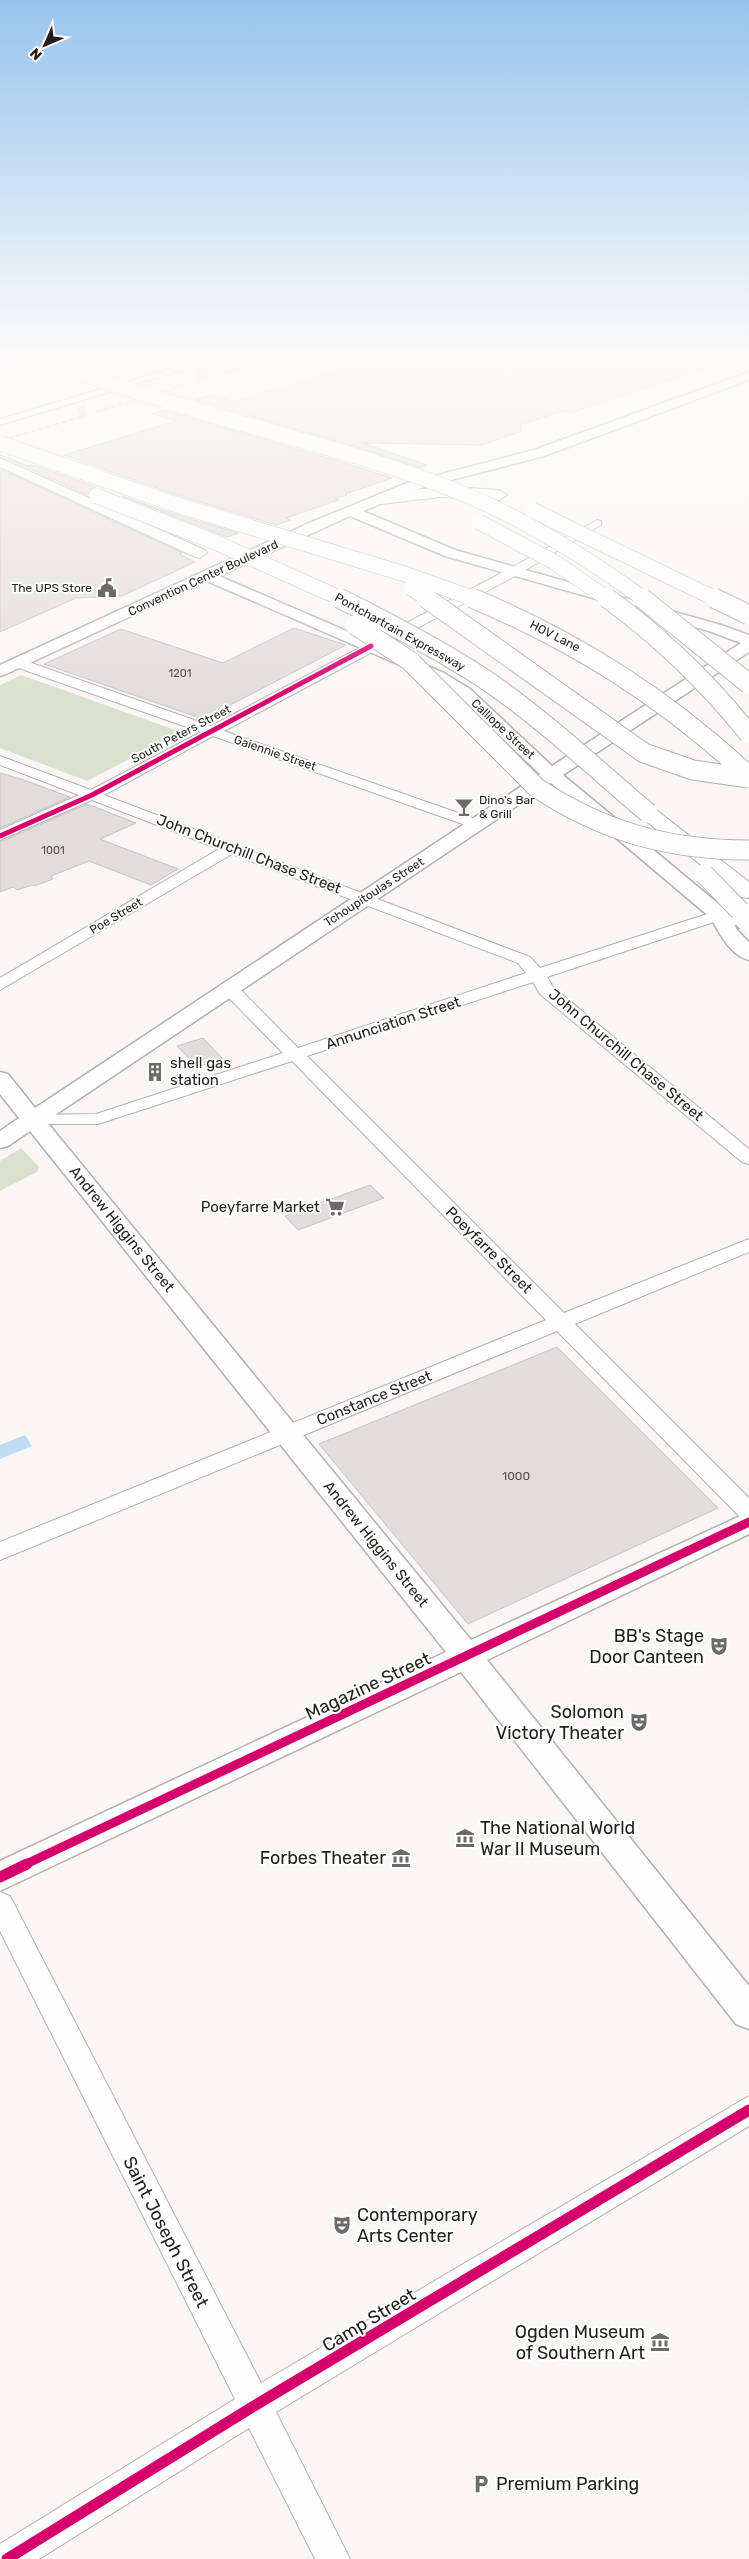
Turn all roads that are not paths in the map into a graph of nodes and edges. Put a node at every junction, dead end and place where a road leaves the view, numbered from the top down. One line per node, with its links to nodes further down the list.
1 (25, 472): 36 (highway, bridge)
2 (31, 472): 32 (highway, Pontchartrain Expressway, bridge)
3 (82, 472): 14 (highway, bridge)
4 (363, 472): 10 (highway, bridge)
5 (405, 472): 24 (highway, bridge)
6 (462, 472): 7 (street, Convention Center Boulevard)
7 (452, 475): 8 (highway); 9 (street, Convention Center Boulevard)
8 (499, 495): 9 (highway); 17 (highway, bridge)
9 (381, 499): 11 (street, Convention Center Boulevard)
10 (444, 506)
11 (350, 511): 15 (street); 16 (street, Convention Center Boulevard)
12 (462, 514): 18 (highway, bridge)
13 (597, 523): 15 (street, South Peters Street)
14 (330, 552): 30 (highway, HOV Lane, bridge); 30 (highway, bridge)
15 (513, 572): 19 (street); 20 (street, South Peters Street)
16 (206, 576): 20 (street, Calliope Street); 22 (street, Convention Center Boulevard)
17 (749, 615)
18 (657, 635): 25 (highway, bridge); 27 (highway, bridge)
19 (749, 641)
20 (371, 646): 26 (street, South Peters Street); 29 (street, Calliope Street)
21 (749, 646): 29 (street, Tchoupitoulas Street)
22 (18, 663): 23 (street, Convention Center Boulevard); 26 (street, Gaiennie Street)
23 (0, 671)
24 (749, 684)
25 (749, 710)
26 (211, 731): 31 (street, South Peters Street); 33 (street, Gaiennie Street)
27 (749, 734)
28 (0, 760): 31 (street, John Churchill Chase Street)
29 (551, 774): 33 (street, Tchoupitoulas Street); 40 (street, Calliope Street)
30 (749, 777)
31 (92, 795): 34 (street, South Peters Street); 35 (street, John Churchill Chase Street)
32 (648, 813): 37 (highway, Pontchartrain Expressway, bridge); 41 (highway, bridge)
33 (476, 824): 38 (street, Tchoupitoulas Street)
34 (0, 836)
35 (231, 848): 38 (street, John Churchill Chase Street); 44 (street, Poe Street)
36 (749, 850)
37 (749, 892)
38 (365, 898): 43 (street, John Churchill Chase Street); 45 (street, Tchoupitoulas Street)
39 (749, 905): 40 (street, Annunciation Street)
40 (720, 915): 41 (highway); 42 (street, Calliope Street); 43 (street, Annunciation Street)
41 (749, 921)
42 (749, 954)
43 (538, 976): 46 (street, Annunciation Street); 50 (street, John Churchill Chase Street)
44 (0, 985)
45 (229, 988): 46 (street, Poeyfarre Street); 48 (street, Tchoupitoulas Street)
46 (295, 1054): 48 (street, Annunciation Street); 52 (street, Poeyfarre Street)
47 (0, 1079): 48 (street, Andrew Higgins Street)
48 (33, 1120): 49 (street, Tchoupitoulas Street); 53 (street, Andrew Higgins Street)
49 (0, 1141)
50 (749, 1158)
51 (749, 1245): 52 (street, Constance Street)
52 (561, 1322): 53 (street, Constance Street); 54 (street, Poeyfarre Street)
53 (287, 1433): 56 (street, Constance Street); 57 (street, Andrew Higgins Street)
54 (749, 1512)
55 (749, 1522): 57 (street, Magazine Street)
56 (0, 1551)
57 (466, 1656): 58 (street, Magazine Street); 60 (street, Andrew Higgins Street)
58 (0, 1877)
59 (0, 1904): 62 (street, Saint Joseph Street)
60 (749, 2013)
61 (749, 2110): 62 (street, Camp Street)
62 (254, 2406): 63 (street, Camp Street); 64 (street, Saint Joseph Street)
63 (7, 2559)
64 (333, 2559)

